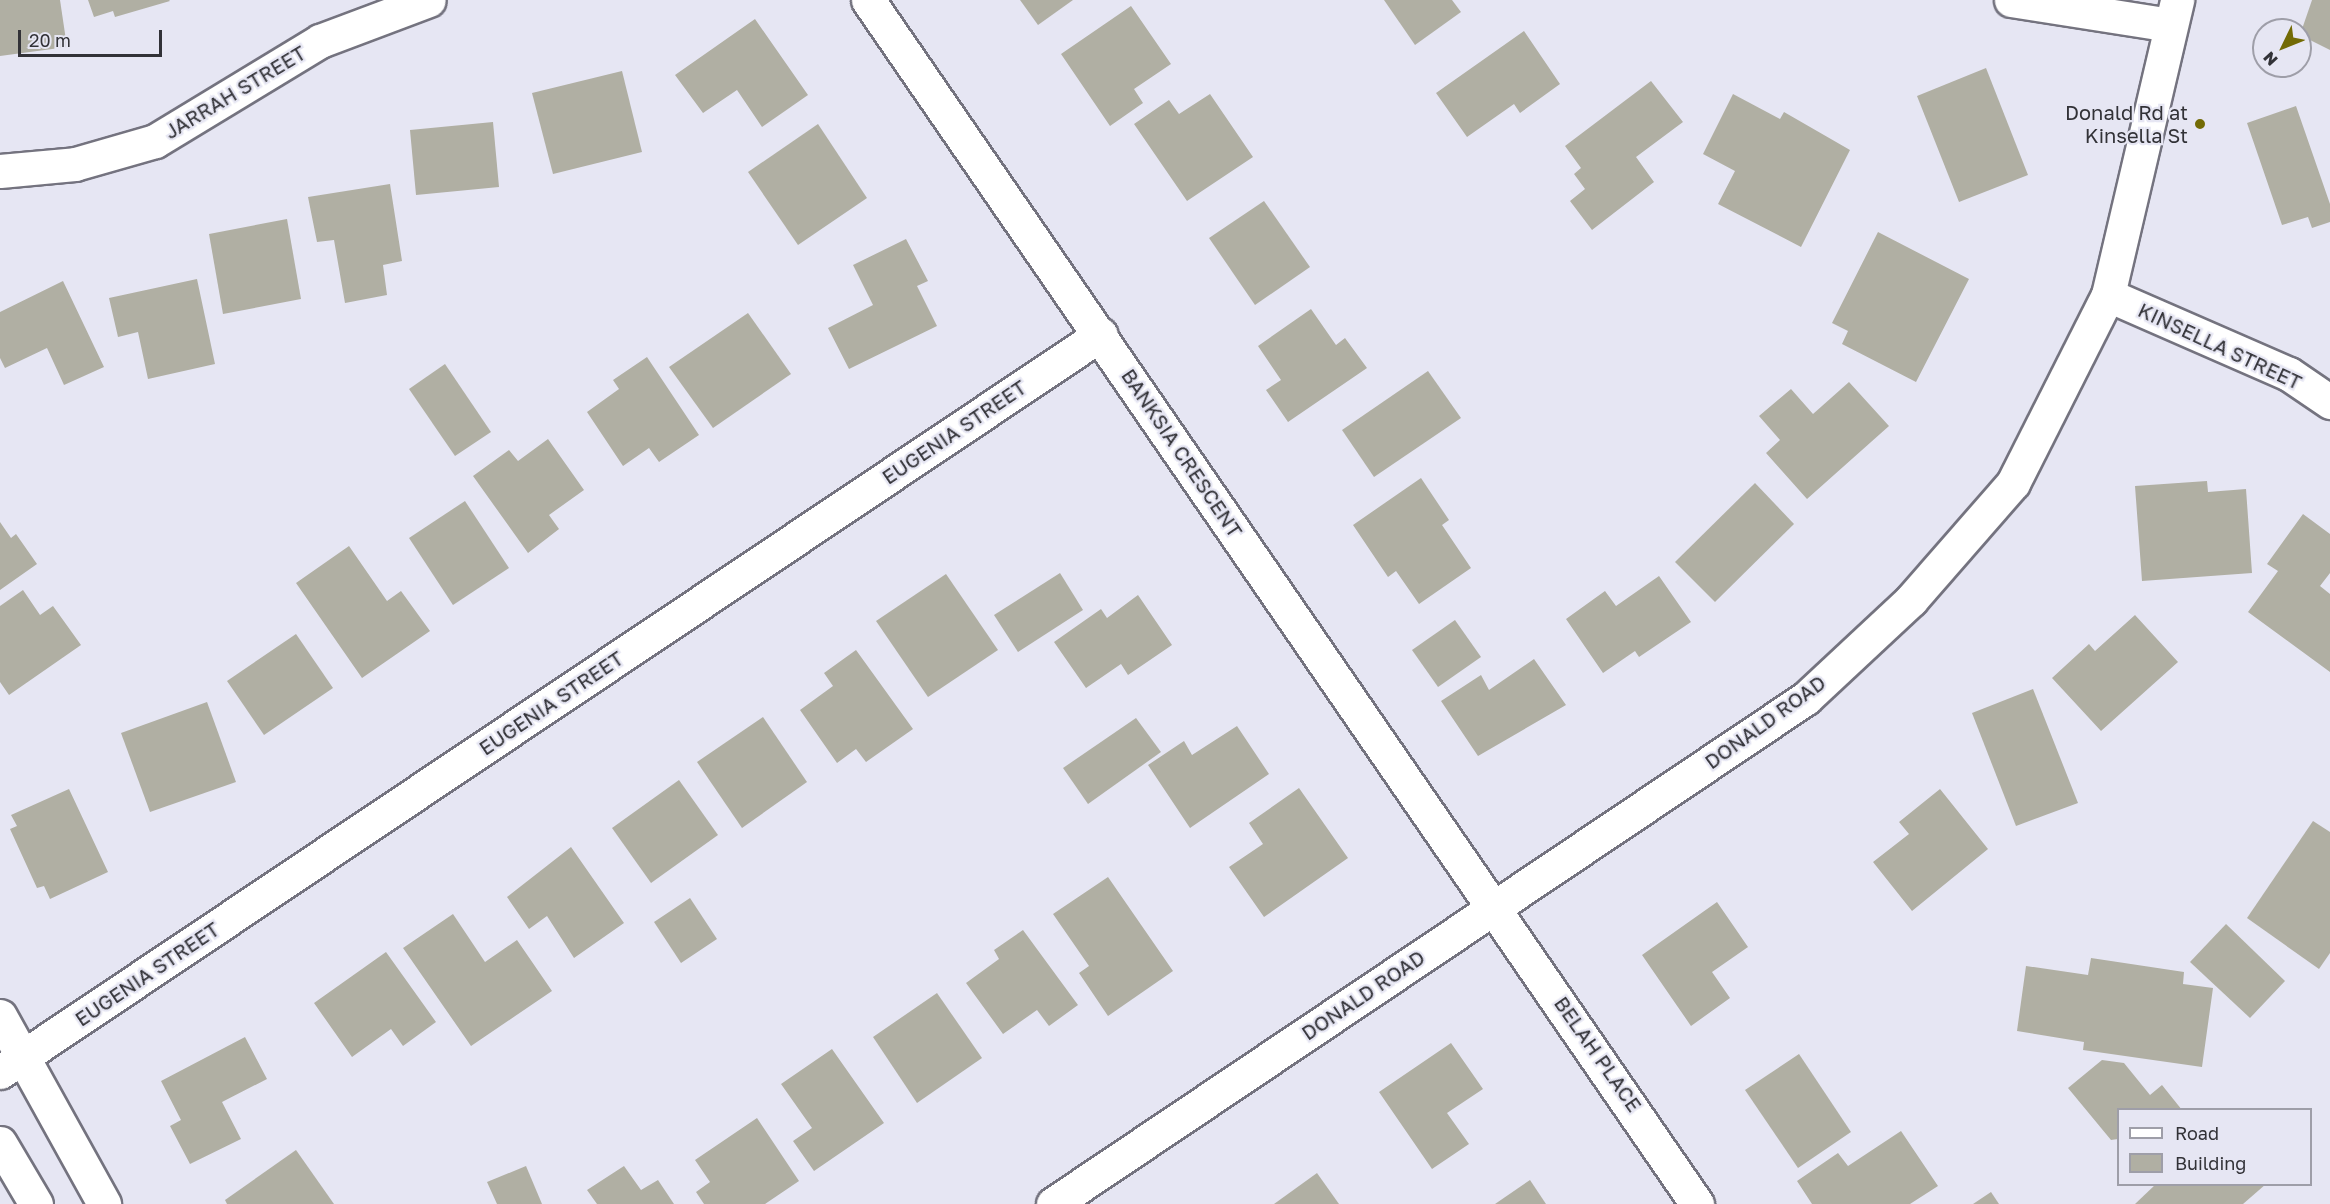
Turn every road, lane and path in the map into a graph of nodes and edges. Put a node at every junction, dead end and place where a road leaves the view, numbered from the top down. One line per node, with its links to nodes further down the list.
1 (429, 0): 5 (street, JARRAH STREET)
2 (868, 0): 7 (street, BANKSIA CRESCENT)
3 (2011, 0): 4 (street)
4 (2174, 13): 6 (street, DONALD ROAD)
5 (0, 171)
6 (2108, 295): 8 (street, KINSELLA STREET); 9 (street, DONALD ROAD)
7 (1101, 334): 9 (street, BANKSIA CRESCENT); 11 (street, EUGENIA STREET)
8 (2330, 402)
9 (1494, 907): 15 (street, DONALD ROAD); 16 (street, BELAH PLACE)
10 (0, 1016): 11 (street)
11 (10, 1066): 14 (street)
12 (0, 1143): 13 (street)
13 (36, 1204)
14 (104, 1204)
15 (1053, 1204)
16 (1697, 1204)

